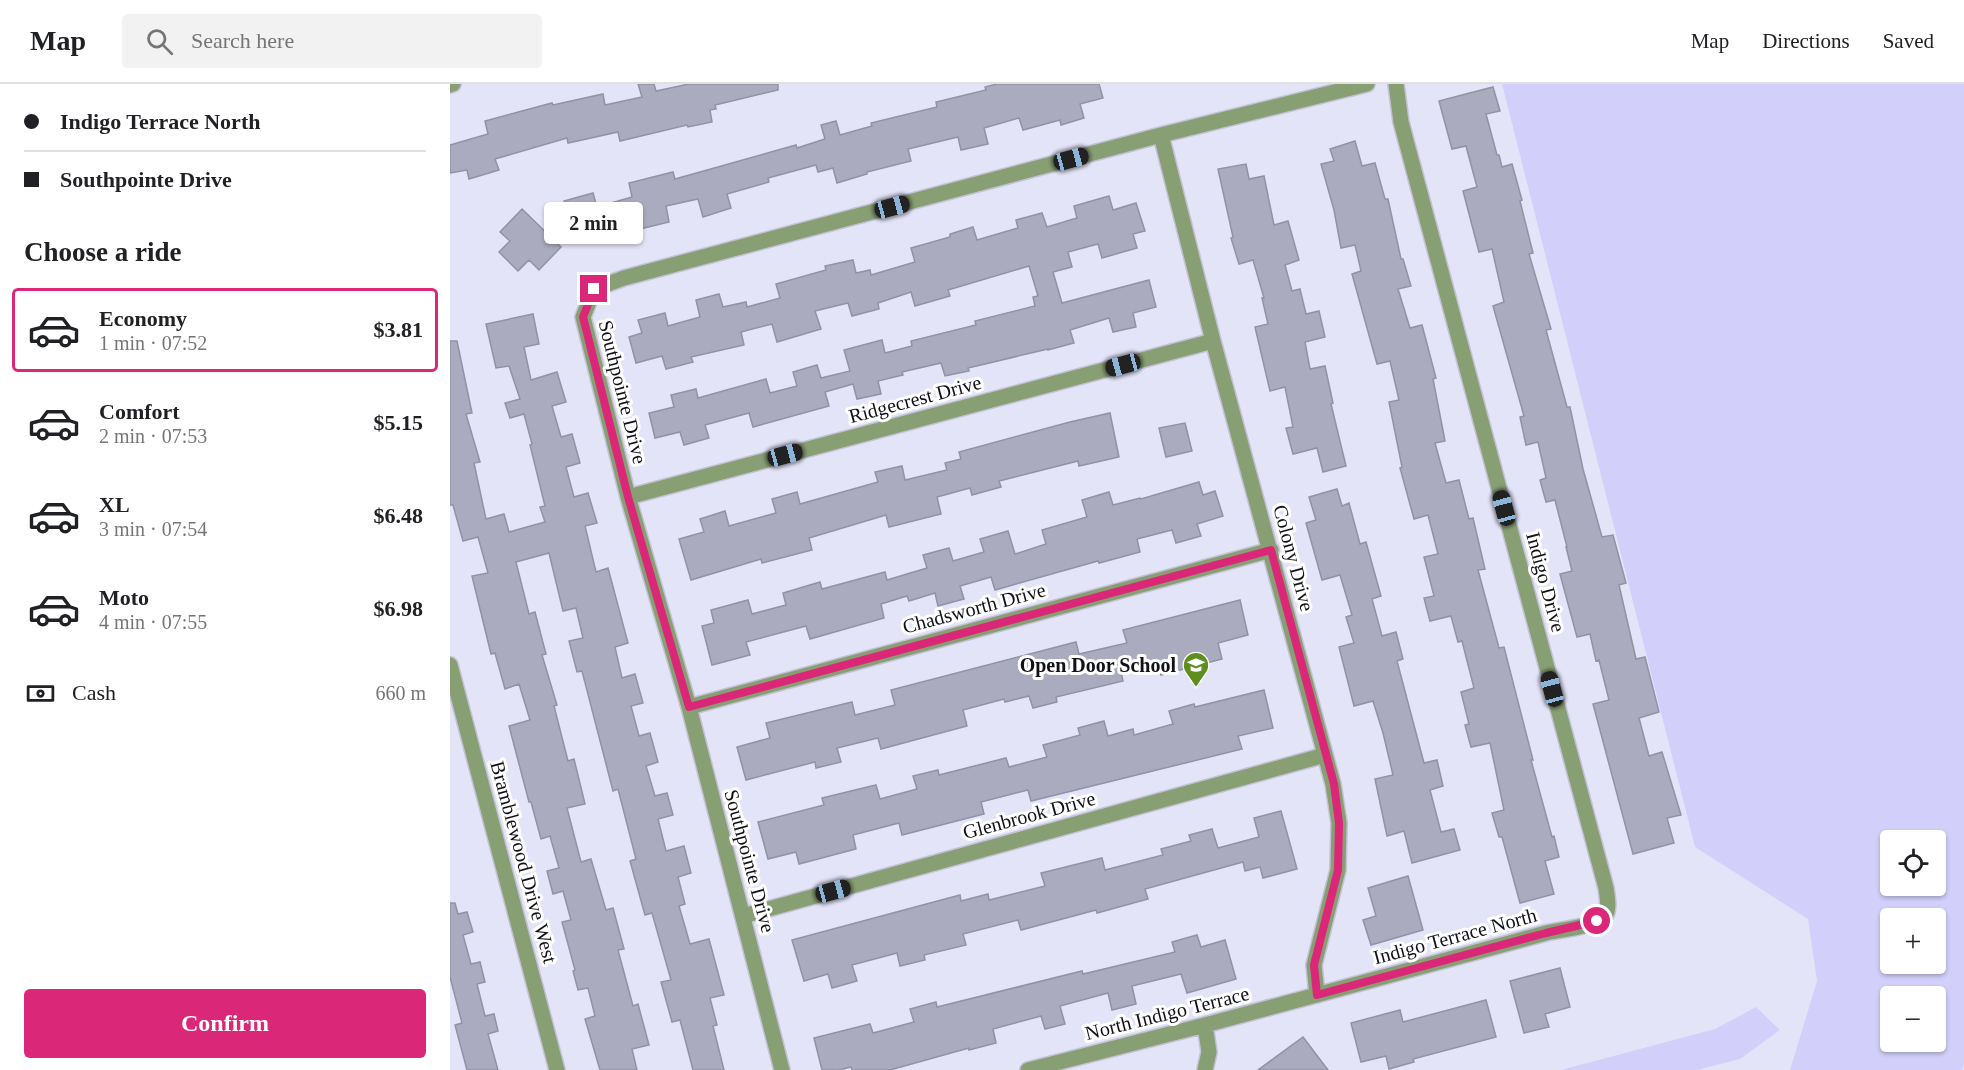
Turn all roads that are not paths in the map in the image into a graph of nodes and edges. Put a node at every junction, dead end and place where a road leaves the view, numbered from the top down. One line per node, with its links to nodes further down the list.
1 (1367, 84): 3 (street, Southpointe Drive)
2 (1396, 84): 11 (street, Indigo Drive)
3 (1161, 135): 4 (street, Colony Drive); 5 (street, Southpointe Drive)
4 (1213, 341): 5 (street, Ridgecrest Drive); 6 (street, Colony Drive)
5 (628, 497): 8 (street, Southpointe Drive)
6 (1271, 550): 8 (street, Chadsworth Drive); 9 (street, Colony Drive)
7 (450, 665): 14 (street, Bramblewood Drive West)
8 (689, 707): 10 (street, Southpointe Drive)
9 (1325, 755): 10 (street, Glenbrook Drive); 12 (street, Colony Drive)
10 (743, 916): 15 (street, Southpointe Drive)
11 (1605, 917): 12 (street, Indigo Terrace North)
12 (1317, 995): 13 (street, North Indigo Terrace)
13 (1205, 1025): 16 (street, North Indigo Terrace); 17 (street)
14 (557, 1070)
15 (782, 1070)
16 (1028, 1070)
17 (1205, 1070)

